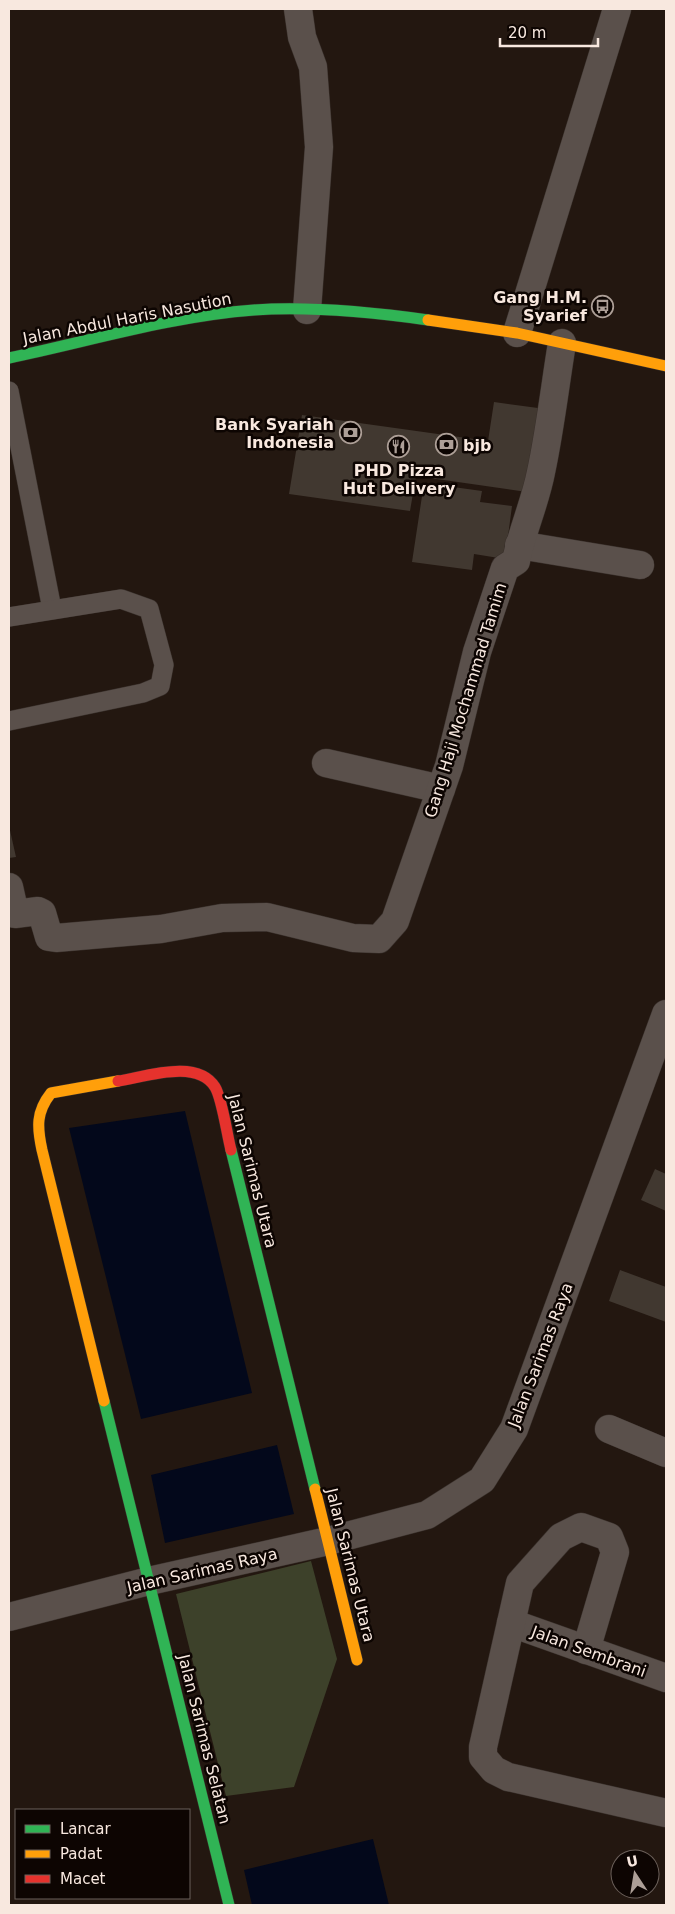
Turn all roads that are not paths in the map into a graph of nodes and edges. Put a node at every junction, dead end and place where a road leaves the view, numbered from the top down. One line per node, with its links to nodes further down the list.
1 (298, 9): 3 (street)
2 (617, 9): 4 (street)
3 (307, 310): 4 (main road, Jalan Abdul Haris Nasution); 6 (main road, Jalan Abdul Haris Nasution)
4 (517, 333): 5 (main road, Jalan Abdul Haris Nasution)
5 (562, 343): 7 (main road, Jalan Abdul Haris Nasution); 9 (street, Gang Haji Mochammad Tamim)
6 (9, 358)
7 (666, 366)
8 (9, 391): 11 (lane)
9 (519, 545): 10 (street); 15 (street, Gang Haji Mochammad Tamim)
10 (640, 565)
11 (52, 610): 12 (lane); 13 (lane)
12 (9, 617)
13 (9, 721)
14 (326, 762): 15 (street)
15 (441, 789): 16 (street, Gang Haji Mochammad Tamim)
16 (9, 887)
17 (666, 1014): 20 (street, Jalan Sarimas Raya)
18 (609, 1429): 19 (street)
19 (666, 1452)
20 (328, 1541): 21 (street, Jalan Sarimas Raya); 21 (main road, Jalan Sarimas Utara); 25 (main road, Jalan Sarimas Utara)
21 (149, 1581): 22 (street, Jalan Sarimas Raya); 28 (main road, Jalan Sarimas Selatan)
22 (9, 1617)
23 (511, 1623): 24 (street, Jalan Sembrani); 24 (street); 27 (street)
24 (586, 1650): 26 (street, Jalan Sembrani)
25 (358, 1660)
26 (666, 1678)
27 (666, 1813)
28 (229, 1905)

